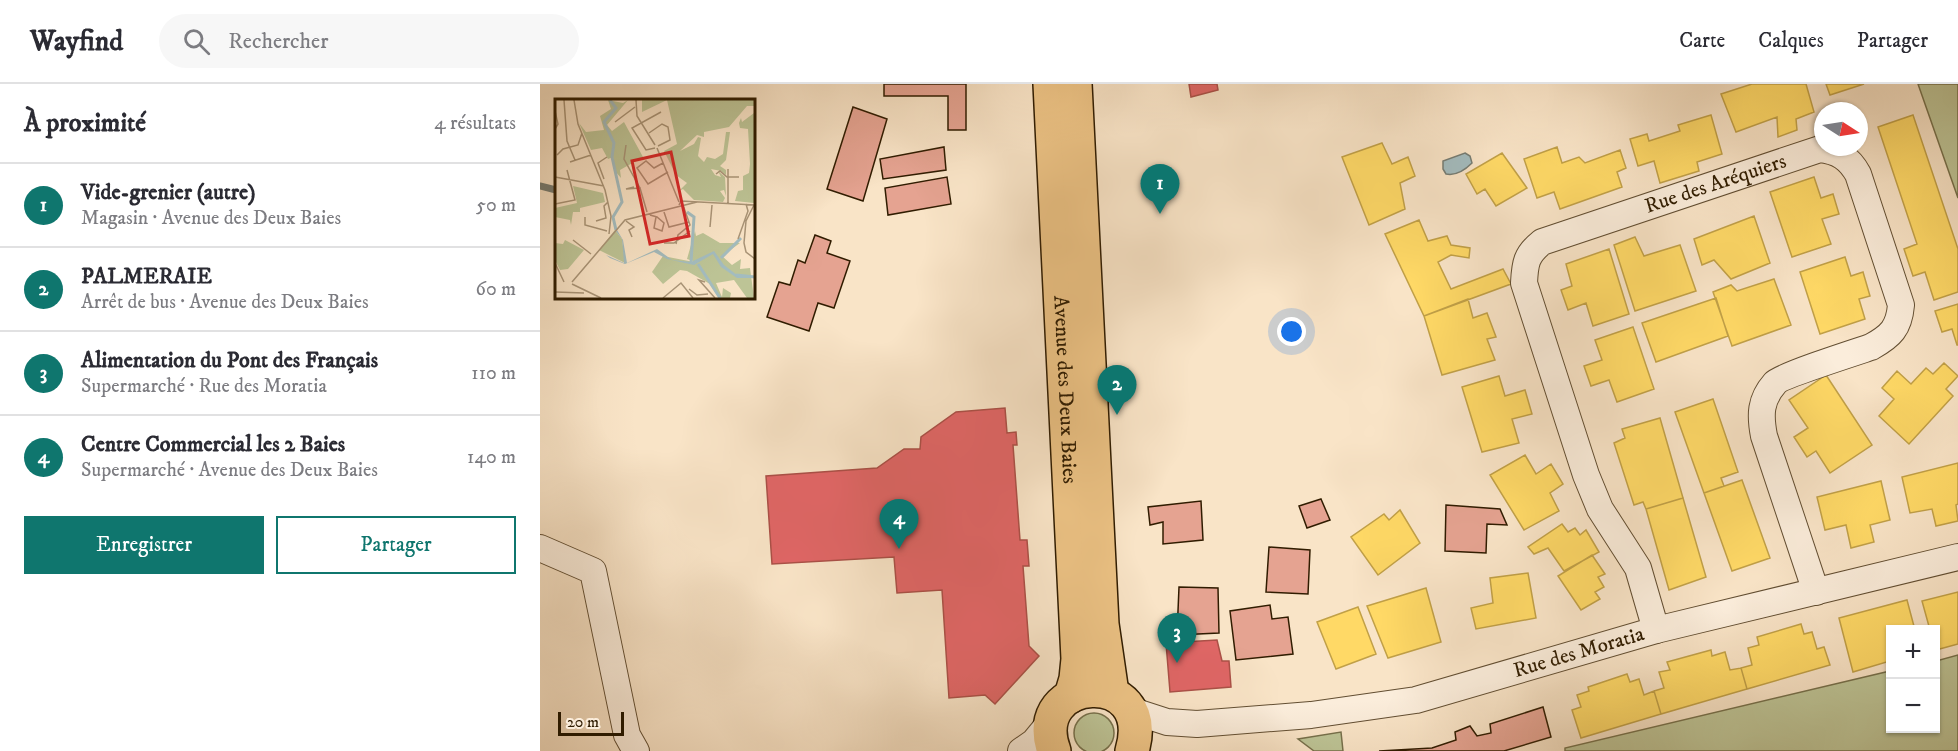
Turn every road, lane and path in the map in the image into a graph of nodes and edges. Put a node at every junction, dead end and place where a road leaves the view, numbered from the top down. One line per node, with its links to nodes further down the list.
1 (1050, 84): 8 (main road, Avenue des Deux Baies)
2 (1075, 84): 7 (main road, Avenue des Deux Baies)
3 (540, 548): 10 (street)
4 (1958, 557): 5 (street, Rue des Moratia)
5 (1816, 592): 6 (street, Rue des Moratia); 6 (street, Rue des Aréquiers)
6 (1656, 630): 9 (street, Rue des Moratia)
7 (1121, 701): 8 (main road); 9 (street, Rue des Moratia); 13 (main road, Avenue des Deux Baies)
8 (1062, 707): 11 (street); 12 (main road, Avenue des Deux Baies)
9 (1197, 724): 13 (street, Rue des Moratia)
10 (636, 751)
11 (1021, 751)
12 (1054, 751)
13 (1133, 751)

